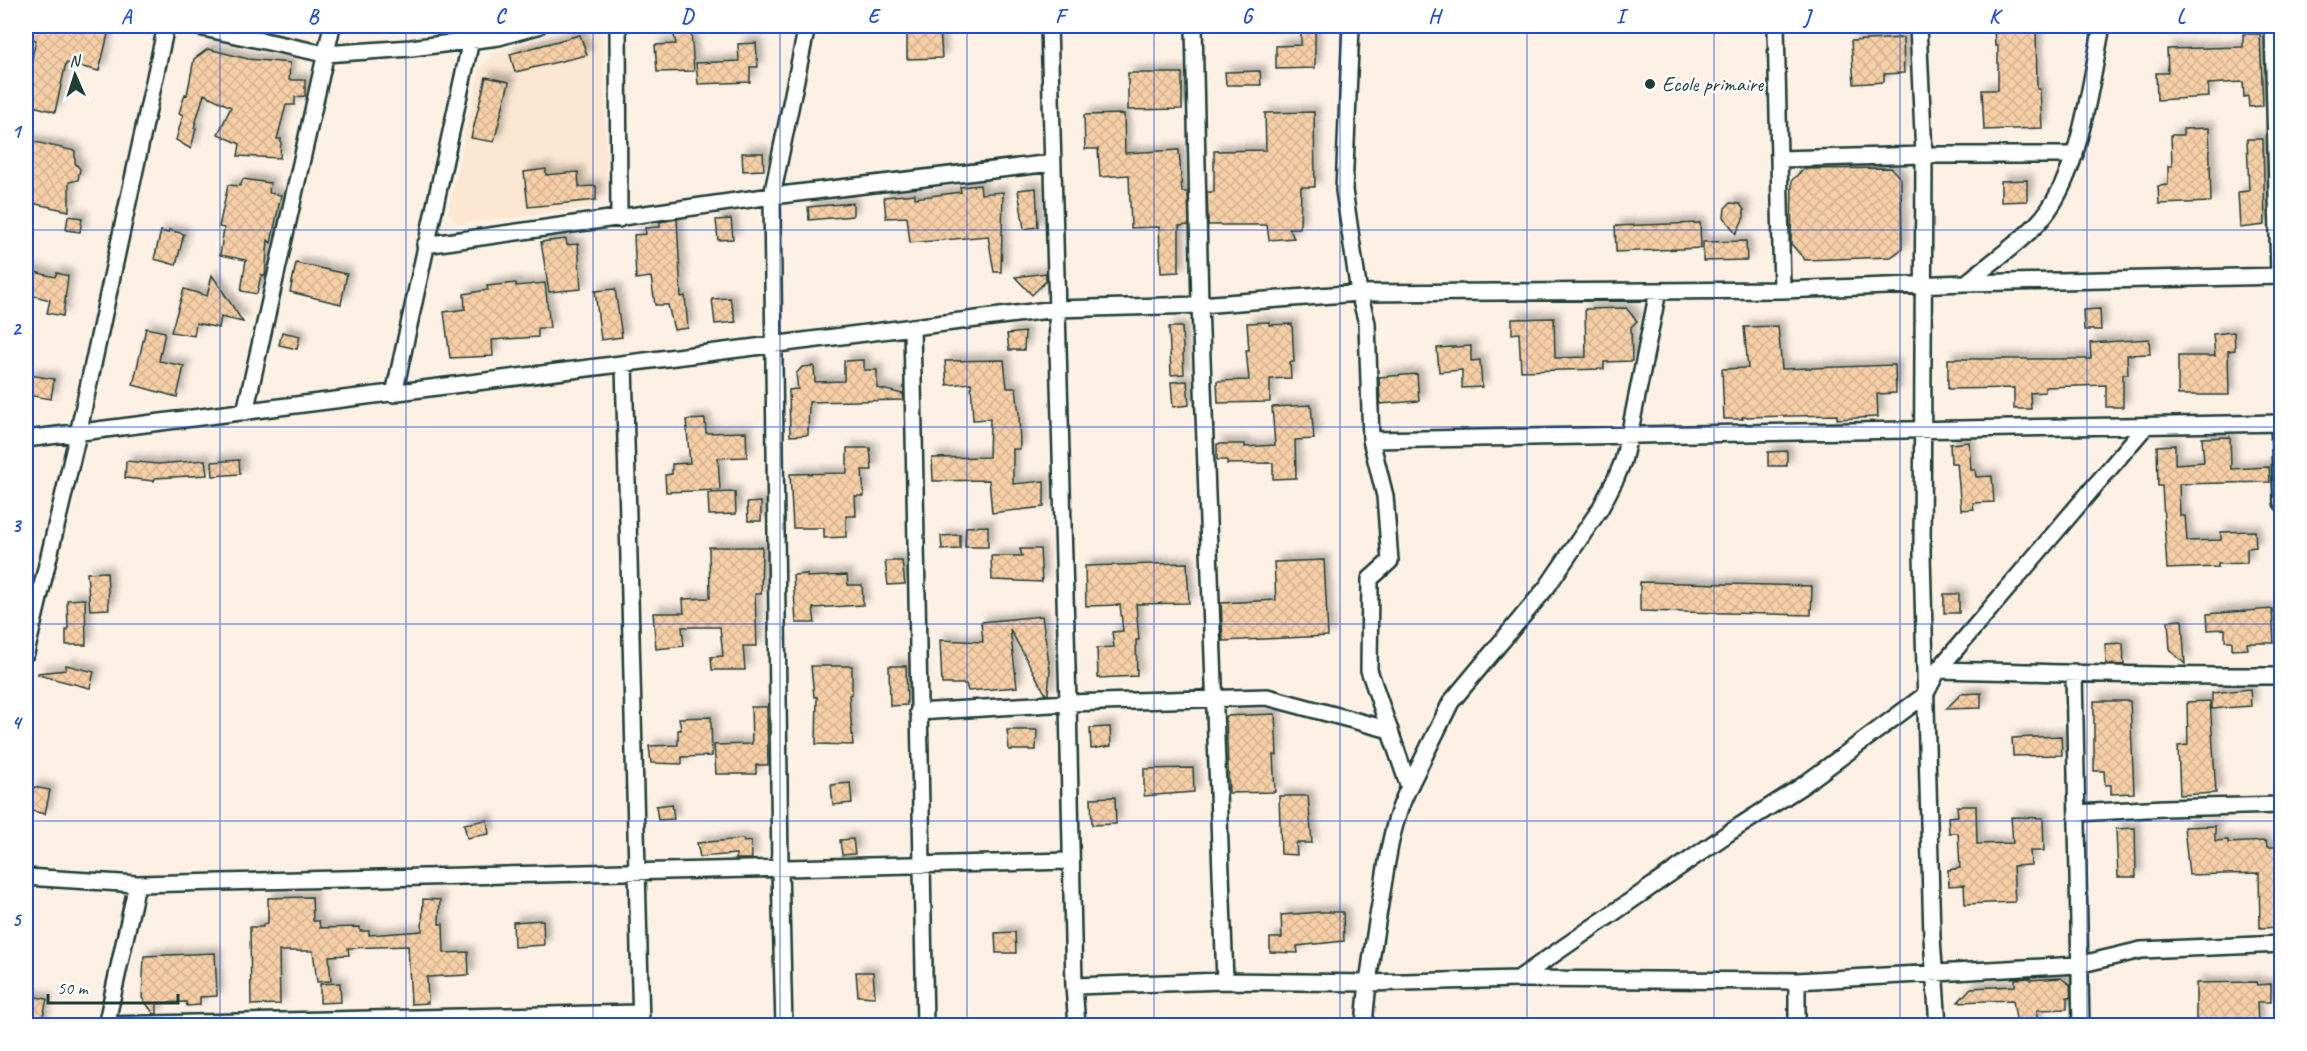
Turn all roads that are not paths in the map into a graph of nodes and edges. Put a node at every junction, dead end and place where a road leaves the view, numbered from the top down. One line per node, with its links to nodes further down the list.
1 (166, 26): 39 (street)
2 (194, 26): 15 (street)
3 (332, 26): 15 (street)
4 (538, 26): 14 (street)
5 (618, 26): 21 (street)
6 (807, 26): 20 (street)
7 (1049, 26): 19 (street)
8 (1194, 26): 29 (street)
9 (1351, 26): 28 (street)
10 (1776, 26): 18 (street)
11 (1918, 26): 16 (street)
12 (2102, 26): 17 (street)
13 (2273, 26): 23 (street)
14 (471, 40): 15 (street); 22 (street)
15 (325, 54): 35 (street)
16 (1924, 155): 17 (street); 18 (street); 25 (street)
17 (2075, 155): 24 (street)
18 (1779, 159): 26 (street)
19 (1052, 162): 20 (street); 30 (street)
20 (772, 196): 21 (street); 32 (street)
21 (619, 219): 22 (street)
22 (426, 245): 34 (street)
23 (2280, 276): 24 (street)
24 (1966, 283): 25 (street)
25 (1923, 285): 26 (street); 38 (street)
26 (1782, 290): 27 (street)
27 (1658, 291): 28 (street); 40 (street)
28 (1359, 293): 29 (street); 42 (street)
29 (1200, 305): 30 (street); 50 (street)
30 (1056, 309): 31 (street); 51 (street)
31 (912, 327): 32 (street); 52 (street)
32 (775, 346): 33 (street); 59 (street)
33 (624, 364): 34 (street); 60 (street)
34 (394, 394): 35 (street)
35 (245, 412): 39 (street)
36 (2280, 423): 37 (street); 43 (street)
37 (2145, 427): 38 (street); 46 (street)
38 (1923, 429): 40 (street); 49 (street)
39 (78, 434): 41 (street); 44 (street)
40 (1629, 436): 42 (street); 54 (street)
41 (26, 439)
42 (1371, 440): 53 (street)
43 (2282, 503)
44 (33, 589): 45 (street)
45 (26, 653)
46 (1938, 670): 47 (street); 49 (street)
47 (2074, 672): 48 (street); 56 (street)
48 (2282, 676)
49 (1925, 695): 65 (street); 66 (street)
50 (1216, 697): 51 (street); 53 (street); 67 (street)
51 (1068, 703): 52 (street); 57 (street)
52 (918, 712): 58 (street)
53 (1390, 730): 54 (street)
54 (1409, 787): 69 (street)
55 (2282, 805): 56 (street)
56 (2077, 813): 64 (street)
57 (1071, 861): 58 (street); 70 (street)
58 (921, 865): 59 (street); 74 (street)
59 (780, 868): 60 (street); 73 (street)
60 (637, 872): 62 (street); 71 (street)
61 (26, 877): 62 (street)
62 (137, 884): 72 (street)
63 (2282, 944): 64 (street)
64 (2078, 965): 65 (street); 79 (street)
65 (1935, 973): 68 (street); 78 (street)
66 (1518, 979): 68 (street); 69 (street)
67 (1225, 981): 69 (street); 70 (street)
68 (1797, 981): 77 (street)
69 (1367, 983): 76 (street)
70 (1074, 986): 75 (street)
71 (641, 1019): 72 (street)
72 (106, 1025)
73 (784, 1026)
74 (925, 1026)
75 (1077, 1026)
76 (1364, 1026)
77 (1797, 1026)
78 (1938, 1026)
79 (2080, 1026)

